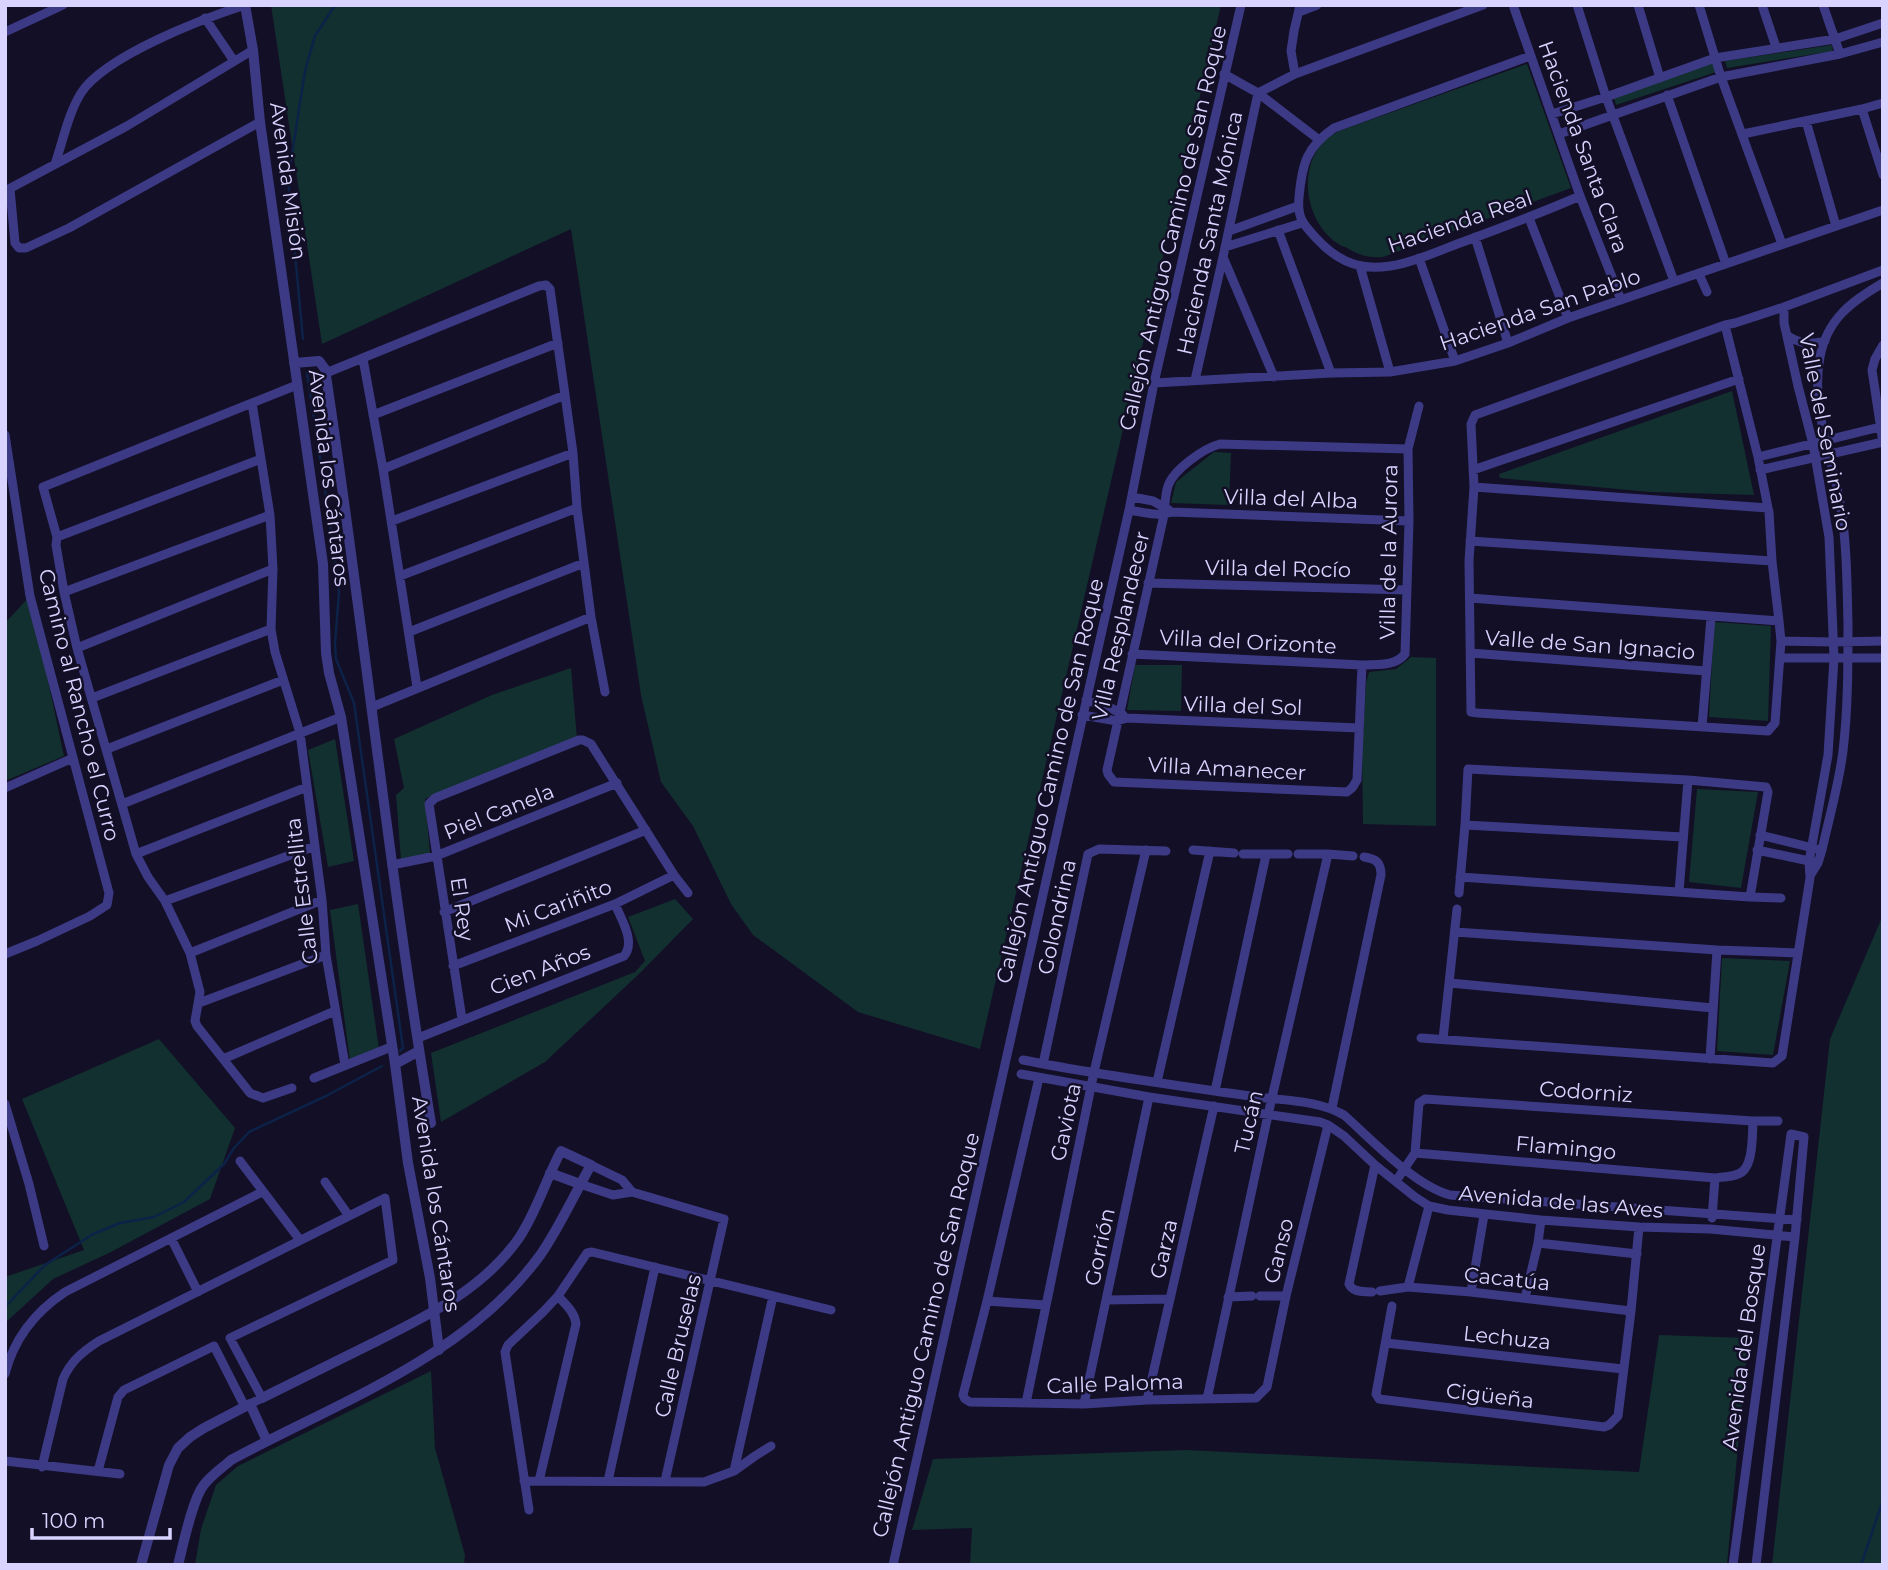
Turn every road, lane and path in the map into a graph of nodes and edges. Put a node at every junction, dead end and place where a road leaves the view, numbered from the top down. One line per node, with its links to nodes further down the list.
1 (63, 5): 15 (street)
2 (245, 5): 13 (street); 19 (street, Avenida Misión)
3 (1241, 5): 24 (street, Callejón Antiguo Camino de San Roque)
4 (1317, 5): 12 (street)
5 (1483, 5): 25 (street)
6 (1513, 5): 21 (street, Hacienda Santa Clara)
7 (1577, 5): 30 (street)
8 (1639, 5): 26 (street)
9 (1699, 5): 22 (street)
10 (1762, 5): 18 (street)
11 (1823, 5): 16 (street)
12 (1299, 8): 25 (street)
13 (205, 18): 23 (street); 40 (street)
14 (1883, 23): 16 (street)
15 (5, 32)
16 (1835, 38): 18 (street); 20 (street)
17 (1883, 42): 20 (street)
18 (1776, 47): 22 (street)
19 (253, 50): 23 (street); 36 (street, Avenida Misión)
20 (1840, 54): 27 (street)
21 (1530, 56): 33 (street, Hacienda Santa Clara); 39 (street)
22 (1715, 58): 26 (street); 27 (street)
23 (234, 61): 40 (street)
24 (1224, 74): 28 (street); 80 (street, Callejón Antiguo Camino de San Roque)
25 (1295, 74): 28 (street)
26 (1660, 78): 30 (street)
27 (1720, 78): 29 (street); 38 (street)
28 (1258, 93): 39 (street); 50 (street, Hacienda Santa Mónica)
29 (1667, 95): 34 (street); 55 (street)
30 (1606, 97): 33 (street); 34 (street)
31 (1883, 103): 32 (street)
32 (1862, 109): 35 (street); 41 (street)
33 (1552, 114): 37 (street, Hacienda Santa Clara)
34 (1614, 115): 37 (street); 59 (street)
35 (1806, 121): 38 (street); 48 (street)
36 (260, 122): 42 (street); 73 (street, Avenida Misión)
37 (1559, 134): 43 (street, Hacienda Santa Clara)
38 (1743, 134): 52 (street)
39 (1318, 139): 44 (street)
40 (55, 164): 42 (street)
41 (1883, 175)
42 (7, 190)
43 (1580, 196): 46 (street, Hacienda Real); 62 (street, Hacienda Santa Clara)
44 (1298, 205): 47 (street); 50 (street)
45 (1883, 210): 48 (street, Hacienda San Pablo)
46 (1529, 218): 51 (street, Hacienda Real); 64 (street)
47 (1302, 223): 49 (street); 56 (street, Hacienda Real)
48 (1836, 226): 52 (street, Hacienda San Pablo)
49 (1278, 230): 53 (street); 76 (street)
50 (1229, 231): 53 (street, Hacienda Santa Mónica)
51 (1475, 237): 54 (street, Hacienda Real); 69 (street)
52 (1782, 244): 55 (street, Hacienda San Pablo)
53 (1224, 252): 77 (street); 79 (street, Hacienda Santa Mónica)
54 (1419, 258): 56 (street, Hacienda Real); 72 (street)
55 (1726, 264): 58 (street, Hacienda San Pablo)
56 (1360, 266): 74 (street)
57 (1883, 270): 63 (street, Valle del Seminario)
58 (1699, 274): 59 (street, Hacienda San Pablo); 61 (street)
59 (1674, 281): 62 (street, Hacienda San Pablo)
60 (1883, 283): 67 (street, Valle del Seminario)
61 (1707, 292)
62 (1621, 300): 64 (street, Hacienda San Pablo)
63 (1784, 307): 65 (street); 66 (street, Valle del Seminario)
64 (1568, 318): 69 (street, Hacienda San Pablo)
65 (1725, 325): 78 (street); 99 (street)
66 (1788, 336): 67 (street); 91 (street, Valle del Seminario)
67 (1825, 341): 89 (street, Valle del Seminario)
68 (558, 343): 71 (street); 82 (street); 86 (street)
69 (1508, 343): 72 (street, Hacienda San Pablo)
70 (1883, 345): 83 (street)
71 (363, 359): 75 (street); 86 (street)
72 (1455, 361): 74 (street, Hacienda San Pablo)
73 (294, 363): 75 (street, Avenida los Cántaros); 81 (street, Avenida los Cántaros)
74 (1390, 372): 76 (street, Hacienda San Pablo)
75 (326, 373): 143 (street, Avenida los Cántaros)
76 (1331, 373): 77 (street, Hacienda San Pablo)
77 (1274, 377): 79 (street, Hacienda San Pablo)
78 (1738, 379): 95 (street); 99 (street)
79 (1195, 380): 80 (street, Hacienda San Pablo)
80 (1154, 383): 102 (street, Callejón Antiguo Camino de San Roque)
81 (297, 385): 84 (street); 145 (street, Avenida los Cántaros)
82 (565, 395): 93 (street); 98 (street)
83 (1879, 398): 87 (street)
84 (252, 403): 97 (street, Calle Estrellita); 110 (street)
85 (1419, 406): 92 (street, Villa de la Aurora)
86 (373, 415): 98 (street)
87 (1880, 427): 89 (street); 90 (street)
88 (5, 435): 151 (street, Camino al Rancho el Curro)
89 (1827, 441): 91 (street); 94 (street, Valle del Seminario)
90 (1883, 442): 94 (street)
91 (1813, 444): 95 (street); 96 (street, Valle del Seminario)
92 (1408, 449): 106 (street, Villa Resplandecer); 109 (street, Villa de la Aurora)
93 (573, 453): 103 (street); 108 (street)
94 (1830, 455): 96 (street); 128 (street, Valle del Seminario)
95 (1758, 457): 100 (street)
96 (1815, 458): 100 (street); 127 (street, Valle del Seminario)
97 (261, 459): 107 (street, Calle Estrellita); 110 (street)
98 (383, 469): 108 (street)
99 (1473, 470): 101 (street)
100 (1760, 470): 104 (street)
101 (1474, 487): 104 (street); 111 (street)
102 (1132, 497): 105 (street, Callejón Antiguo Camino de San Roque); 106 (street, Villa del Alba)
103 (576, 508): 113 (street); 115 (street)
104 (1768, 508): 112 (street)
105 (1129, 510): 106 (street, Villa del Alba); 142 (street, Callejón Antiguo Camino de San Roque)
106 (1167, 511): 109 (street, Villa del Alba); 116 (street, Villa Resplandecer)
107 (270, 515): 114 (street, Calle Estrellita); 118 (street)
108 (392, 521): 115 (street)
109 (1409, 522): 117 (street, Villa de la Aurora)
110 (57, 537): 118 (street)
111 (1470, 541): 112 (street); 119 (street)
112 (1772, 561): 122 (street)
113 (584, 563): 120 (street); 124 (street)
114 (272, 569): 123 (street, Calle Estrellita); 129 (street)
115 (400, 576): 124 (street)
116 (1148, 583): 117 (street, Villa del Rocío); 131 (street, Villa Resplandecer)
117 (1406, 590): 136 (street, Villa de la Aurora)
118 (64, 592): 129 (street)
119 (1470, 598): 121 (street); 130 (street)
120 (591, 617): 139 (street); 140 (street)
121 (1711, 617): 122 (street); 137 (street)
122 (1779, 621): 125 (street)
123 (271, 629): 138 (street, Calle Estrellita); 141 (street)
124 (408, 632): 139 (street)
125 (1781, 641): 127 (street); 133 (street)
126 (1883, 641): 128 (street)
127 (1833, 642): 128 (street); 134 (street, Valle del Seminario)
128 (1848, 642): 132 (street, Valle del Seminario)
129 (77, 648): 141 (street)
130 (1471, 653): 137 (street, Valle de San Ignacio); 147 (street)
131 (1132, 654): 136 (street, Villa del Orizonte); 146 (street, Villa Resplandecer)
132 (1848, 657): 134 (street); 135 (street); 163 (street, Valle del Seminario)
133 (1780, 658): 134 (street); 147 (street)
134 (1834, 658): 163 (street, Valle del Seminario)
135 (1883, 658)
136 (1362, 665): 148 (street)
137 (1706, 671): 147 (street)
138 (283, 680): 149 (street, Calle Estrellita); 150 (street)
139 (417, 687): 143 (street)
140 (605, 692)
141 (92, 698): 150 (street)
142 (1086, 700): 144 (street, Callejón Antiguo Camino de San Roque); 146 (street, Villa del Sol)
143 (372, 707): 176 (street, Avenida los Cántaros)
144 (1082, 715): 146 (street, Villa del Sol); 303 (street, Callejón Antiguo Camino de San Roque)
145 (341, 717): 149 (street); 204 (street, Avenida los Cántaros)
146 (1121, 717): 148 (street, Villa del Sol); 152 (street, Villa Resplandecer)
147 (1702, 727)
148 (1358, 728): 152 (street, Villa Amanecer)
149 (300, 733): 155 (street, Calle Estrellita); 157 (street)
150 (107, 749): 157 (street)
151 (73, 758): 156 (street); 193 (street, Camino al Rancho el Curro)
152 (1108, 774)
153 (1688, 780): 158 (street); 160 (street); 161 (street)
154 (617, 783): 159 (street); 171 (street, Piel Canela); 171 (street, El Rey)
155 (307, 787): 162 (street, Calle Estrellita); 169 (street)
156 (5, 788)
157 (122, 804): 169 (street)
158 (1465, 825): 161 (street); 178 (street)
159 (646, 830): 177 (street); 188 (street)
160 (1760, 835): 163 (street); 166 (street)
161 (1683, 836): 179 (street)
162 (315, 846): 184 (street, Calle Estrellita); 185 (street)
163 (1817, 849): 175 (street, Valle del Seminario)
164 (1146, 850): 167 (street, Golondrina); 210 (street, Golondrina); 212 (street, Gaviota)
165 (1193, 850): 168 (street)
166 (1757, 850): 175 (street); 182 (street)
167 (1166, 851)
168 (1210, 851): 172 (street); 216 (street)
169 (136, 854): 185 (street)
170 (1328, 854): 172 (street); 173 (street); 221 (street, Tucán)
171 (436, 856): 176 (street, Piel Canela); 188 (street, El Rey)
172 (1266, 856): 219 (street)
173 (1353, 856)
174 (1364, 857): 224 (street)
175 (1814, 862): 192 (street, Valle del Seminario)
176 (391, 865): 201 (street, Avenida los Cántaros)
177 (674, 875): 180 (street); 186 (street, Mi Cariñito)
178 (1460, 877): 179 (street); 181 (street)
179 (1679, 892): 182 (street)
180 (688, 893)
181 (1459, 893)
182 (1750, 897): 183 (street)
183 (1782, 898)
184 (322, 900): 191 (street); 194 (street, Calle Estrellita)
185 (165, 901): 191 (street)
186 (615, 904): 195 (street, Mi Cariñito); 200 (street, Cien Años)
187 (1457, 909): 189 (street)
188 (444, 912): 195 (street, El Rey)
189 (1455, 932): 190 (street); 196 (street)
190 (1717, 950): 192 (street); 198 (street)
191 (190, 953): 197 (street)
192 (1798, 953): 207 (street, Valle del Seminario)
193 (5, 954)
194 (326, 955): 197 (street); 199 (street, Calle Estrellita)
195 (453, 966): 200 (street, El Rey)
196 (1450, 983): 198 (street); 203 (street)
197 (199, 1003): 206 (street)
198 (1713, 1008): 207 (street)
199 (335, 1011): 206 (street); 211 (street, Calle Estrellita)
200 (462, 1019): 201 (street, Cien Años)
201 (418, 1038): 205 (street, Avenida los Cántaros)
202 (1421, 1038): 203 (street)
203 (1443, 1039): 207 (street)
204 (391, 1046): 209 (street, Avenida los Cántaros); 211 (street)
205 (419, 1051): 209 (street); 228 (street, Avenida los Cántaros)
206 (223, 1059): 217 (street)
207 (1710, 1059)
208 (1023, 1060): 210 (street, Avenida de las Aves)
209 (395, 1064): 275 (street, Avenida los Cántaros)
210 (1043, 1064): 212 (street, Avenida de las Aves)
211 (345, 1065): 214 (street)
212 (1094, 1072): 216 (street, Avenida de las Aves); 218 (street, Gaviota)
213 (1021, 1074): 215 (street, Avenida de las Aves)
214 (314, 1078)
215 (1040, 1078): 218 (street, Avenida de las Aves); 270 (street)
216 (1157, 1082): 219 (street, Avenida de las Aves)
217 (292, 1087)
218 (1092, 1087): 220 (street, Avenida de las Aves); 271 (street, Gaviota)
219 (1215, 1091): 221 (street, Avenida de las Aves)
220 (1149, 1097): 223 (street, Avenida de las Aves); 269 (street, Gorrión)
221 (1272, 1100): 224 (street, Avenida de las Aves); 225 (street, Tucán)
222 (5, 1104): 256 (street)
223 (1214, 1106): 225 (street, Avenida de las Aves); 267 (street, Garza)
224 (1332, 1108): 234 (street, Avenida de las Aves)
225 (1268, 1115): 229 (street, Avenida de las Aves); 266 (street, Tucán)
226 (1753, 1121): 227 (street, Codorniz); 230 (street, Codorniz); 236 (street)
227 (1778, 1121)
228 (431, 1123)
229 (1328, 1125): 233 (street, Avenida de las Aves); 265 (street, Ganso)
230 (1415, 1153): 234 (street); 236 (street, Flamingo)
231 (240, 1161): 240 (street)
232 (591, 1165): 235 (street); 239 (street); 241 (street)
233 (1375, 1165): 237 (street, Avenida de las Aves); 260 (street, Cacatúa)
234 (1406, 1169): 237 (street); 243 (street, Avenida de las Aves)
235 (550, 1173): 239 (street); 275 (street)
236 (1715, 1178): 243 (street)
237 (1396, 1181): 242 (street, Avenida de las Aves)
238 (326, 1182): 245 (street)
239 (580, 1184): 241 (street); 279 (street)
240 (262, 1192): 253 (street); 254 (street)
241 (632, 1192): 259 (street, Calle Bruselas)
242 (1429, 1206): 244 (street, Avenida de las Aves); 260 (street)
243 (1713, 1214): 246 (street, Avenida de las Aves); 250 (street)
244 (1483, 1215): 247 (street, Avenida de las Aves); 262 (street)
245 (349, 1216): 254 (street); 276 (street)
246 (1780, 1219): 248 (street, Avenida de las Aves); 248 (street, Avenida del Bosque); 251 (street, Avenida del Bosque)
247 (1541, 1220): 249 (street, Avenida de las Aves); 255 (street)
248 (1797, 1220): 252 (street, Avenida del Bosque)
249 (1639, 1227): 250 (street, Avenida de las Aves); 257 (street)
250 (1710, 1229): 251 (street, Avenida de las Aves)
251 (1777, 1235): 252 (street, Avenida de las Aves); 304 (street, Avenida del Bosque)
252 (1796, 1237): 305 (street, Avenida del Bosque)
253 (171, 1238): 261 (street); 281 (street)
254 (300, 1240): 261 (street)
255 (1538, 1243): 257 (street); 268 (street)
256 (44, 1245)
257 (1637, 1254): 274 (street)
258 (655, 1267): 259 (street); 263 (street); 298 (street)
259 (710, 1281): 264 (street); 299 (street, Calle Bruselas)
260 (1408, 1287): 262 (street, Cacatúa)
261 (198, 1292): 292 (street)
262 (1471, 1292): 268 (street, Cacatúa)
263 (558, 1296): 296 (street); 297 (street)
264 (773, 1296): 273 (street); 294 (street)
265 (1286, 1296): 266 (street); 282 (street, Ganso)
266 (1228, 1297): 284 (street, Tucán)
267 (1170, 1298): 269 (street); 285 (street, Garza)
268 (1525, 1298): 274 (street, Cacatúa)
269 (1107, 1300): 287 (street, Gorrión)
270 (987, 1301): 271 (street); 286 (street, Calle Paloma)
271 (1045, 1305): 286 (street, Gaviota)
272 (1392, 1306): 277 (street)
273 (831, 1310)
274 (1631, 1311): 280 (street)
275 (435, 1312): 279 (street, Avenida los Cántaros); 283 (street)
276 (230, 1338): 278 (street); 283 (street)
277 (1386, 1343): 280 (street, Lechuza); 280 (street, Cigüeña)
278 (214, 1346): 288 (street); 293 (street)
279 (439, 1350): 289 (street)
280 (1623, 1369)
281 (5, 1374)
282 (1267, 1387): 284 (street, Calle Paloma)
283 (262, 1398): 288 (street)
284 (1207, 1399): 285 (street, Calle Paloma)
285 (1147, 1400): 287 (street, Calle Paloma)
286 (1026, 1403): 287 (street, Calle Paloma)
287 (1084, 1404)
288 (248, 1406): 289 (street); 301 (street)
289 (267, 1441): 302 (street)
290 (771, 1446): 294 (street)
291 (5, 1461): 292 (street)
292 (42, 1466): 293 (street)
293 (98, 1471): 295 (street)
294 (734, 1471): 299 (street)
295 (120, 1474)
296 (524, 1481): 297 (street); 300 (street)
297 (539, 1481): 298 (street)
298 (608, 1481): 299 (street)
299 (665, 1482)
300 (529, 1510)
301 (141, 1565)
302 (178, 1565)
303 (893, 1565)
304 (1733, 1565)
305 (1756, 1565)

